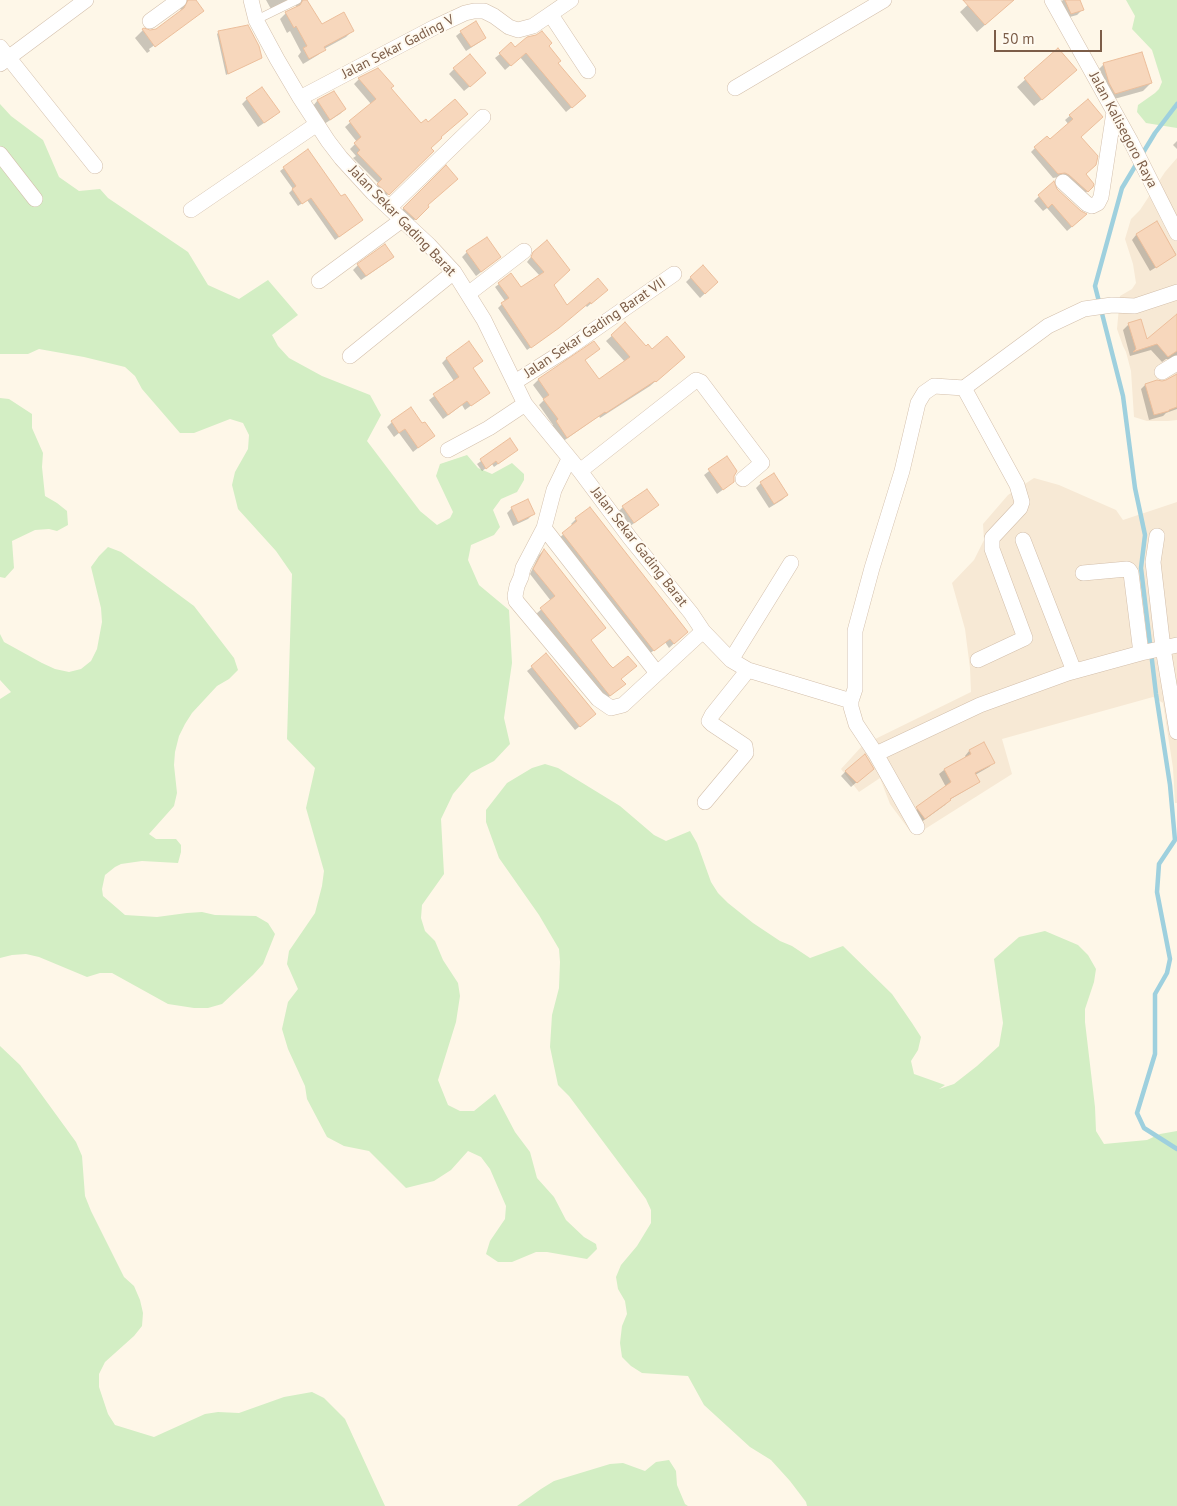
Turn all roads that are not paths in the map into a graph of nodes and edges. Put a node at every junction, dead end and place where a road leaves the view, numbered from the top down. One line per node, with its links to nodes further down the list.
1 (86, 0): 11 (street)
2 (179, 0): 10 (street)
3 (251, 0): 9 (street, Jalan Sekar Gading Barat)
4 (297, 0): 9 (lane)
5 (571, 0): 8 (street)
6 (884, 0): 13 (street)
7 (1052, 0): 15 (street, Jalan Kalisegoro Raya)
8 (551, 15): 12 (street); 14 (street, Jalan Sekar Gading V)
9 (256, 20): 14 (street, Jalan Sekar Gading Barat)
10 (150, 21)
11 (3, 56): 19 (street)
12 (588, 70)
13 (735, 88)
14 (300, 98): 17 (street, Jalan Sekar Gading Barat)
15 (1114, 112): 20 (street); 25 (street, Jalan Kalisegoro Raya)
16 (483, 117): 22 (street)
17 (317, 124): 22 (street, Jalan Sekar Gading Barat); 23 (street)
18 (0, 154): 21 (street)
19 (95, 166)
20 (1063, 182)
21 (34, 199)
22 (389, 208): 24 (street, Jalan Sekar Gading Barat)
23 (191, 210)
24 (402, 220): 27 (street, Jalan Sekar Gading Barat); 29 (street)
25 (1177, 234)
26 (524, 251): 31 (street)
27 (454, 272): 31 (street, Jalan Sekar Gading Barat); 32 (street)
28 (674, 274): 35 (street, Jalan Sekar Gading Barat VII)
29 (319, 281)
30 (1177, 292): 36 (street)
31 (468, 294): 35 (street, Jalan Sekar Gading Barat)
32 (350, 356)
33 (1177, 363): 34 (street)
34 (1162, 372)
35 (515, 382): 37 (street, Jalan Sekar Gading Barat)
36 (964, 388): 51 (street); 55 (street)
37 (525, 404): 38 (street); 39 (street, Jalan Sekar Gading Barat)
38 (448, 450)
39 (569, 459): 40 (street, Jalan Sekar Gading Barat); 42 (street)
40 (580, 471): 41 (street); 47 (street, Jalan Sekar Gading Barat)
41 (743, 479)
42 (544, 528): 54 (street); 54 (street)
43 (1157, 536): 48 (street)
44 (1023, 540): 53 (street)
45 (791, 563): 50 (street)
46 (1083, 574): 49 (street)
47 (703, 631): 50 (street, Jalan Sekar Gading Barat); 54 (street)
48 (1167, 647): 49 (street); 56 (street)
49 (1144, 652): 53 (street)
50 (731, 660): 52 (street, Jalan Sekar Gading Barat)
51 (978, 660)
52 (748, 670): 55 (street, Jalan Sekar Gading Barat); 58 (street)
53 (1074, 671): 57 (street)
54 (657, 673)
55 (851, 701): 57 (street)
56 (1177, 732)
57 (876, 754): 59 (street)
58 (705, 802)
59 (917, 827)

